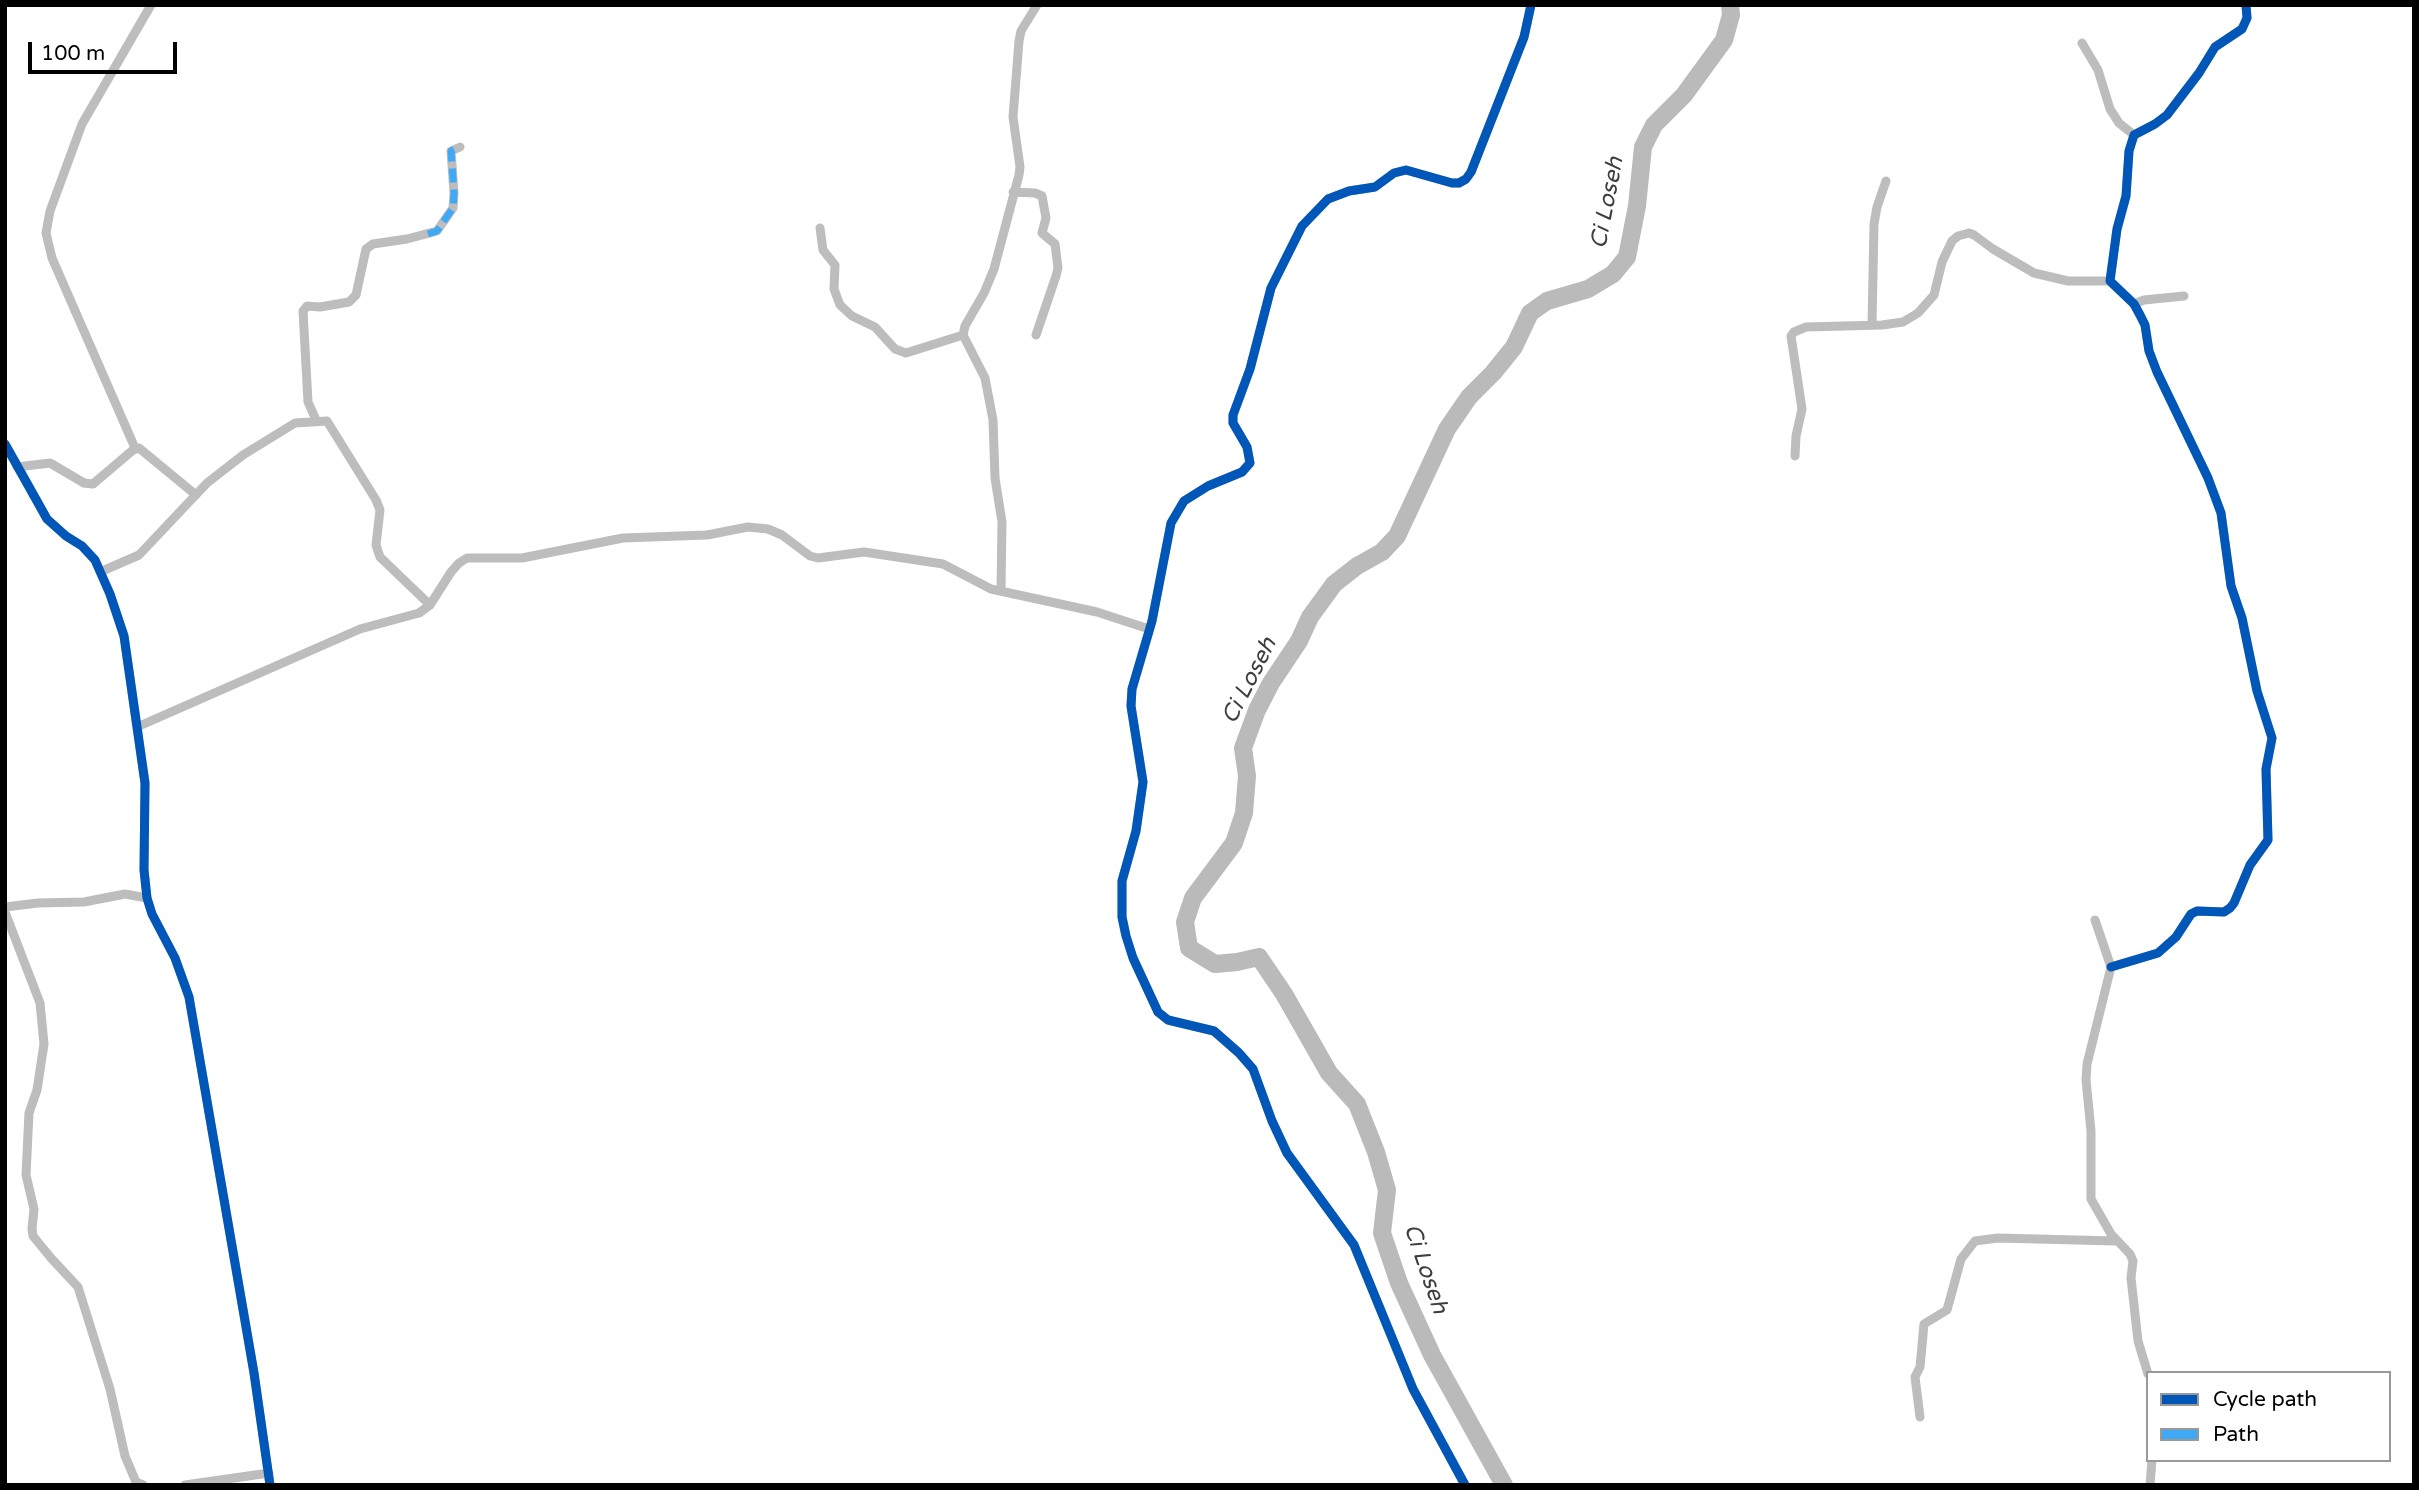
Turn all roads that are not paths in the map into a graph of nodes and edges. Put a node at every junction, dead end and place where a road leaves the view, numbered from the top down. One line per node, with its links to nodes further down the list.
1 (151, 5): 19 (street)
2 (1037, 5): 9 (street)
3 (1531, 5): 26 (street)
4 (2246, 5): 6 (street)
5 (2082, 43): 6 (street)
6 (2134, 135): 11 (street)
7 (460, 147): 17 (street)
8 (1886, 181): 14 (street)
9 (1013, 192): 15 (street); 16 (street)
10 (820, 228): 15 (street)
11 (2110, 281): 13 (street); 14 (street)
12 (2184, 296): 13 (street)
13 (2134, 304): 32 (street)
14 (1872, 325): 20 (street)
15 (963, 335): 24 (street)
16 (1036, 335)
17 (317, 422): 22 (street); 25 (street)
18 (5, 444): 21 (street)
19 (135, 448): 21 (street); 22 (street)
20 (1795, 456)
21 (12, 463): 23 (street)
22 (195, 495): 23 (street)
23 (100, 572): 27 (street)
24 (1001, 591): 25 (street); 26 (street)
25 (430, 605): 27 (street)
26 (1149, 629): 41 (street)
27 (137, 727): 28 (street)
28 (147, 898): 29 (street); 37 (street)
29 (5, 907)
30 (5, 912): 38 (street)
31 (2095, 920): 32 (street)
32 (2110, 967): 33 (street)
33 (2116, 1241): 34 (street); 35 (street)
34 (2147, 1371)
35 (1920, 1417)
36 (2152, 1462): 42 (street)
37 (268, 1472): 39 (street); 40 (street)
38 (142, 1485)
39 (185, 1485)
40 (270, 1485)
41 (1465, 1485)
42 (2150, 1485)

